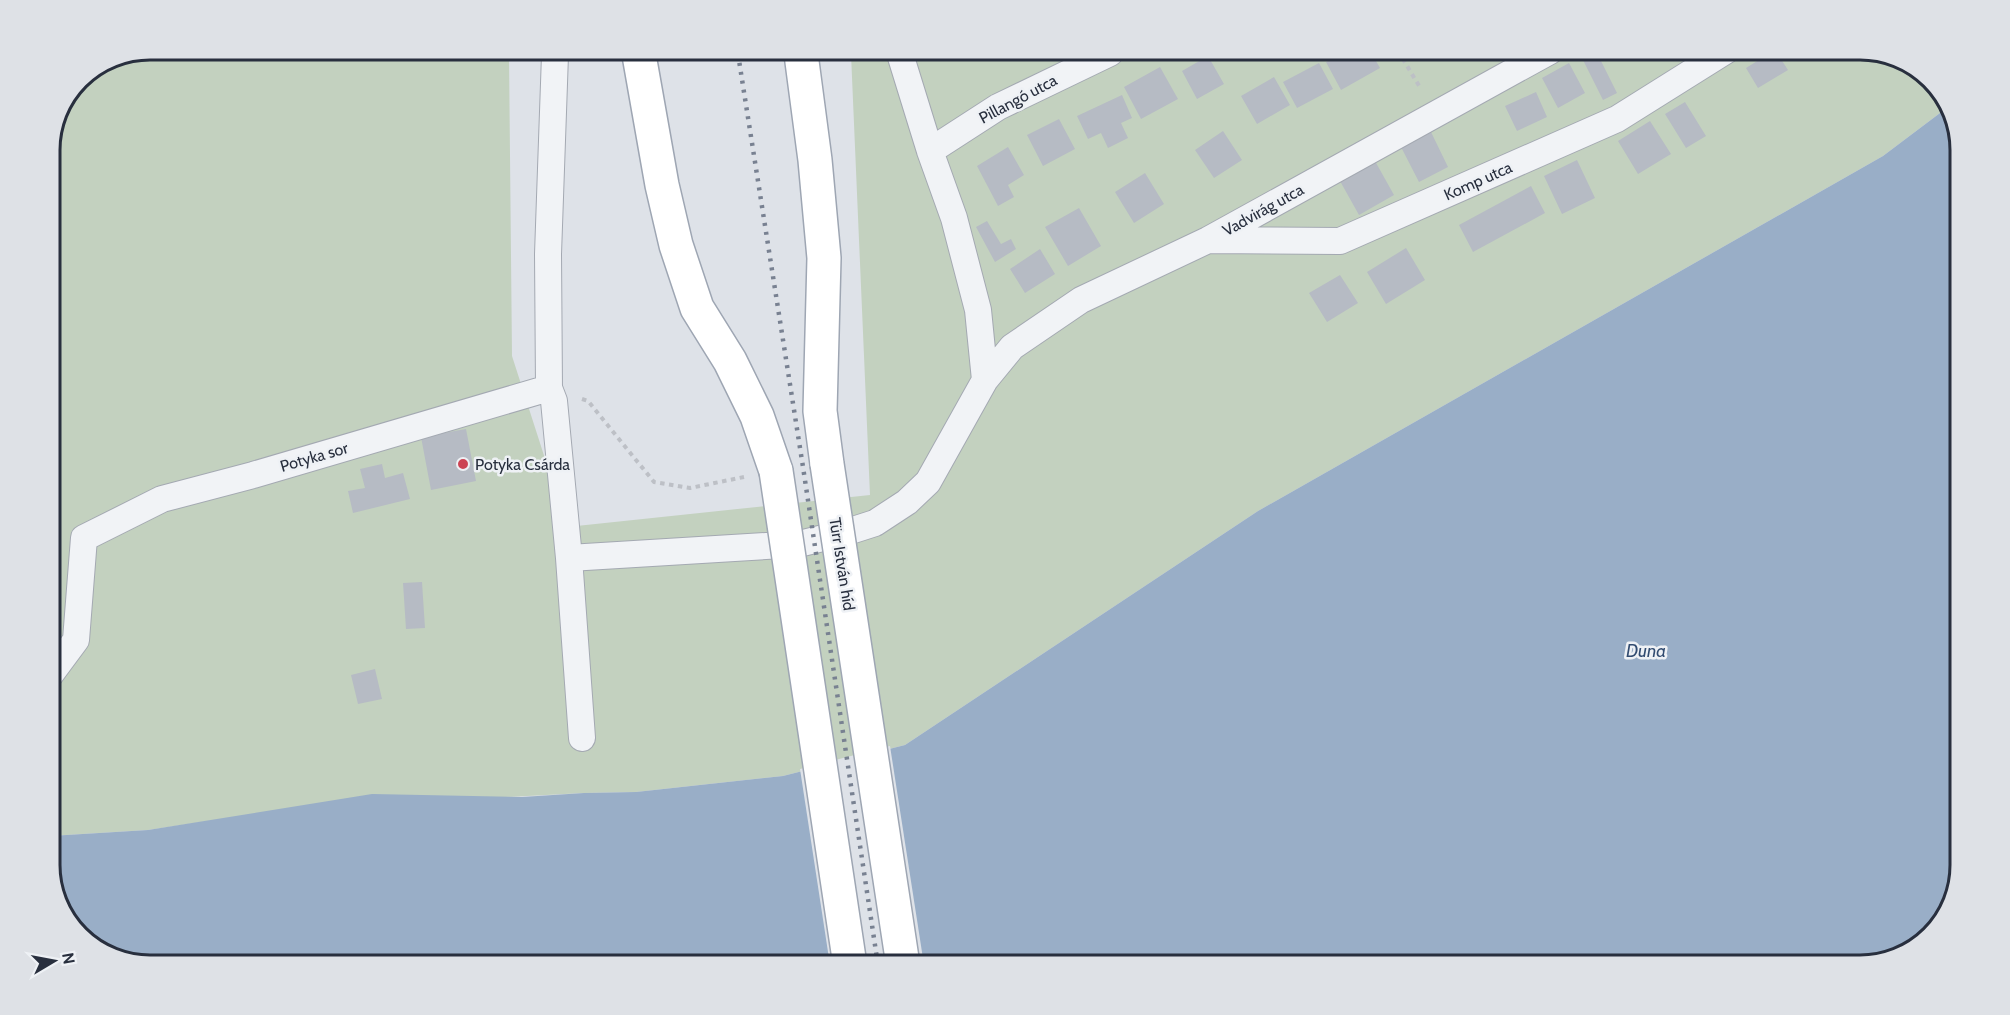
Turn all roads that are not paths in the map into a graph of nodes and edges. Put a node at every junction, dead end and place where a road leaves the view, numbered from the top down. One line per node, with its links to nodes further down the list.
1 (555, 60): 11 (street)
2 (640, 60): 15 (main road, bridge)
3 (802, 60): 16 (main road, Türr István híd, bridge)
4 (902, 60): 8 (street)
5 (1095, 60): 8 (street, Pillangó utca)
6 (1535, 60): 9 (street, Vadvirág utca)
7 (1711, 60): 9 (street, Komp utca)
8 (930, 152): 10 (street)
9 (1208, 240): 10 (street, Vadvirág utca)
10 (985, 380): 12 (street, Vadvirág utca)
11 (549, 388): 12 (street); 13 (street, Potyka sor)
12 (569, 558): 14 (street)
13 (60, 662)
14 (582, 738)
15 (848, 955)
16 (901, 955)

